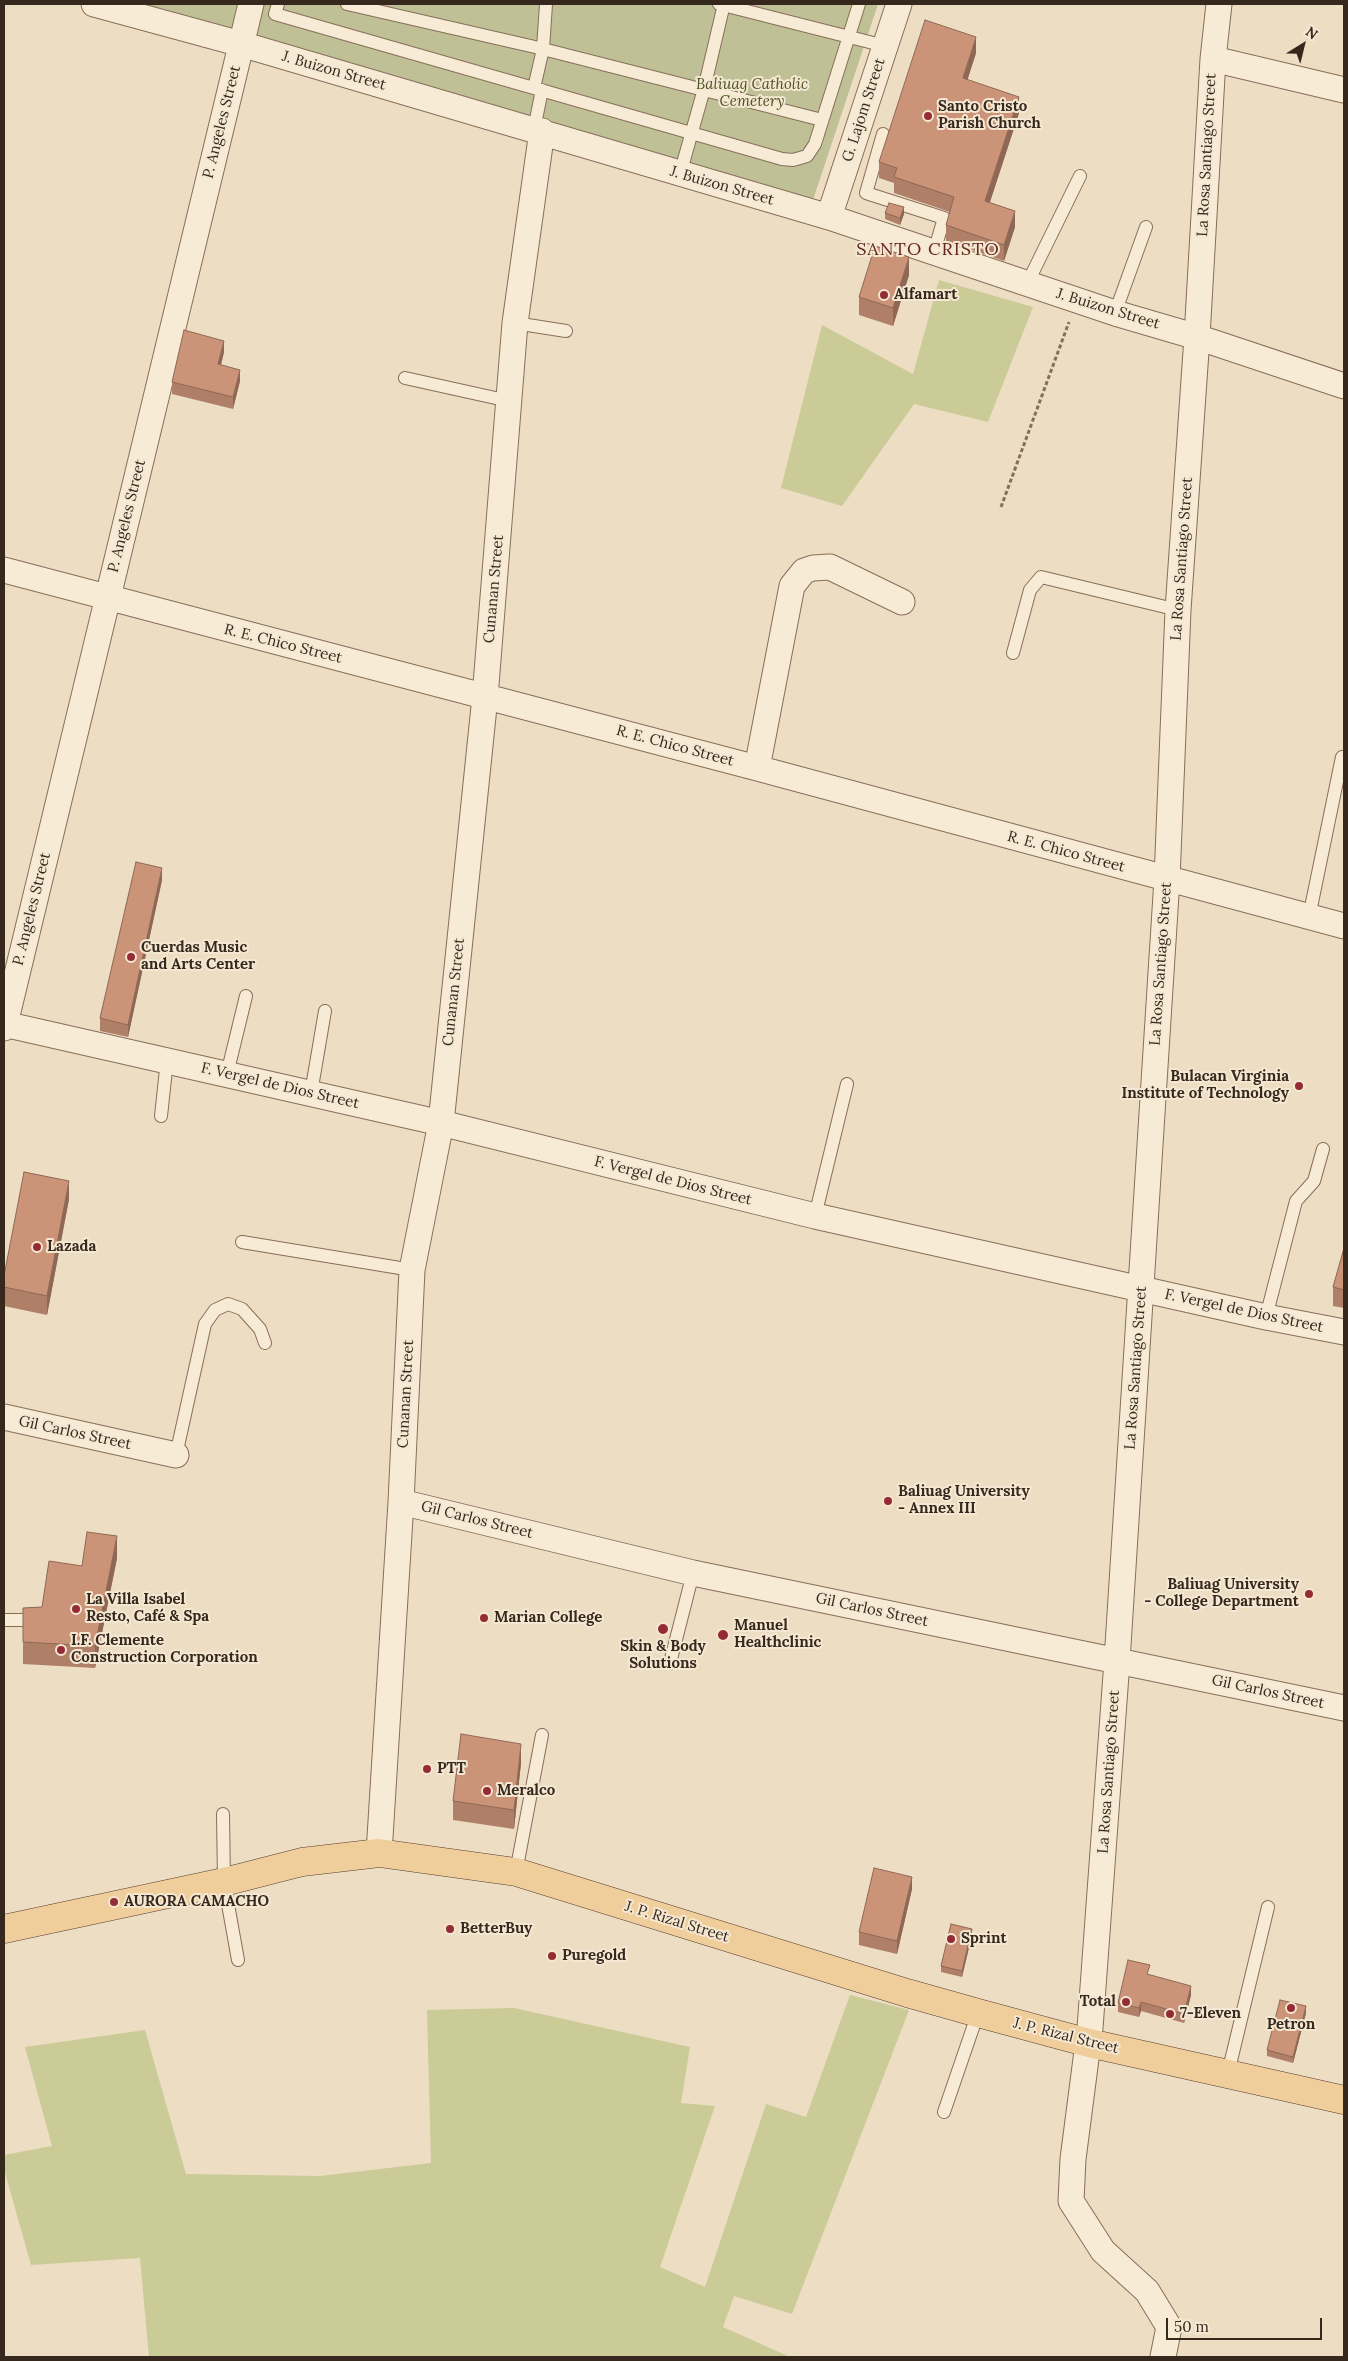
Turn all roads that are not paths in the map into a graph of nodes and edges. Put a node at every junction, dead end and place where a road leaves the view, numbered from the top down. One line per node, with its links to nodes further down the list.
1 (94, 4): 11 (street, J. Buizon Street)
2 (251, 4): 11 (street, P. Angeles Street)
3 (278, 4): 15 (lane)
4 (347, 4): 13 (lane)
5 (546, 4): 13 (lane)
6 (722, 4): 10 (lane); 16 (lane)
7 (859, 4): 10 (lane)
8 (899, 4): 12 (street, G. Lajom Street)
9 (1219, 4): 14 (street, La Rosa Santiago Street)
10 (847, 37): 12 (lane); 18 (lane)
11 (241, 44): 19 (street, J. Buizon Street); 36 (street, P. Angeles Street)
12 (885, 46): 24 (street, G. Lajom Street)
13 (543, 49): 15 (lane); 16 (lane)
14 (1213, 59): 17 (street); 31 (street, La Rosa Santiago Street)
15 (538, 89): 19 (lane); 20 (lane)
16 (704, 89): 18 (lane); 20 (lane)
17 (1344, 90)
18 (822, 120): 20 (lane)
19 (538, 130): 22 (street, J. Buizon Street); 29 (street, Cunanan Street)
20 (691, 133): 22 (lane)
21 (883, 134): 26 (lane)
22 (680, 174): 24 (street, J. Buizon Street)
23 (1080, 176): 27 (lane)
24 (829, 217): 26 (street, J. Buizon Street)
25 (1146, 227): 28 (lane)
26 (934, 252): 27 (street, J. Buizon Street)
27 (1027, 284): 28 (street, J. Buizon Street)
28 (1115, 313): 31 (street, J. Buizon Street)
29 (515, 323): 30 (lane); 34 (street, Cunanan Street)
30 (566, 330)
31 (1197, 337): 33 (street, J. Buizon Street); 38 (street, La Rosa Santiago Street)
32 (406, 378): 34 (lane)
33 (1344, 386)
34 (509, 401): 40 (street, Cunanan Street)
35 (4, 570): 36 (street, R. E. Chico Street)
36 (107, 599): 40 (street, R. E. Chico Street); 48 (street, P. Angeles Street)
37 (902, 602): 42 (street)
38 (1178, 610): 39 (lane); 43 (street, La Rosa Santiago Street)
39 (1012, 653)
40 (485, 696): 42 (street, R. E. Chico Street); 54 (street, Cunanan Street)
41 (1342, 757): 44 (lane)
42 (757, 768): 43 (street, R. E. Chico Street)
43 (1167, 879): 44 (street, R. E. Chico Street); 59 (street, La Rosa Santiago Street)
44 (1309, 917): 45 (street, R. E. Chico Street)
45 (1344, 926)
46 (246, 996): 50 (lane)
47 (325, 1011): 52 (lane)
48 (4, 1025): 49 (street, F. Vergel de Dios Street)
49 (167, 1060): 50 (street, F. Vergel de Dios Street); 53 (lane)
50 (227, 1074): 52 (street, F. Vergel de Dios Street)
51 (847, 1084): 56 (lane)
52 (310, 1093): 54 (street, F. Vergel de Dios Street)
53 (161, 1116)
54 (441, 1123): 56 (street, F. Vergel de Dios Street); 58 (street, Cunanan Street)
55 (1324, 1149): 60 (lane)
56 (815, 1216): 59 (street, F. Vergel de Dios Street)
57 (242, 1242): 58 (lane)
58 (412, 1270): 65 (street, Cunanan Street)
59 (1142, 1289): 60 (street, F. Vergel de Dios Street); 69 (street, La Rosa Santiago Street)
60 (1266, 1317): 61 (street, F. Vergel de Dios Street)
61 (1344, 1332)
62 (265, 1343): 64 (lane)
63 (4, 1417): 64 (street, Gil Carlos Street)
64 (176, 1455)
65 (401, 1502): 66 (street, Gil Carlos Street); 74 (street, Cunanan Street)
66 (693, 1572): 69 (street, Gil Carlos Street); 70 (lane)
67 (4, 1620): 68 (lane)
68 (36, 1620)
69 (1117, 1661): 71 (street, Gil Carlos Street); 81 (street, La Rosa Santiago Street)
70 (670, 1662)
71 (1344, 1708)
72 (542, 1735): 75 (lane)
73 (223, 1814): 76 (lane)
74 (379, 1853): 75 (main road, J. P. Rizal Street); 76 (main road, J. P. Rizal Street)
75 (516, 1872): 80 (main road, J. P. Rizal Street)
76 (224, 1882): 78 (main road, J. P. Rizal Street); 79 (lane)
77 (1268, 1908): 82 (lane)
78 (4, 1929)
79 (238, 1960)
80 (978, 2013): 81 (main road, J. P. Rizal Street); 84 (lane)
81 (1089, 2043): 82 (main road, J. P. Rizal Street); 85 (street, La Rosa Santiago Street)
82 (1228, 2073): 83 (main road, J. P. Rizal Street)
83 (1344, 2100)
84 (944, 2112)
85 (1163, 2357)

